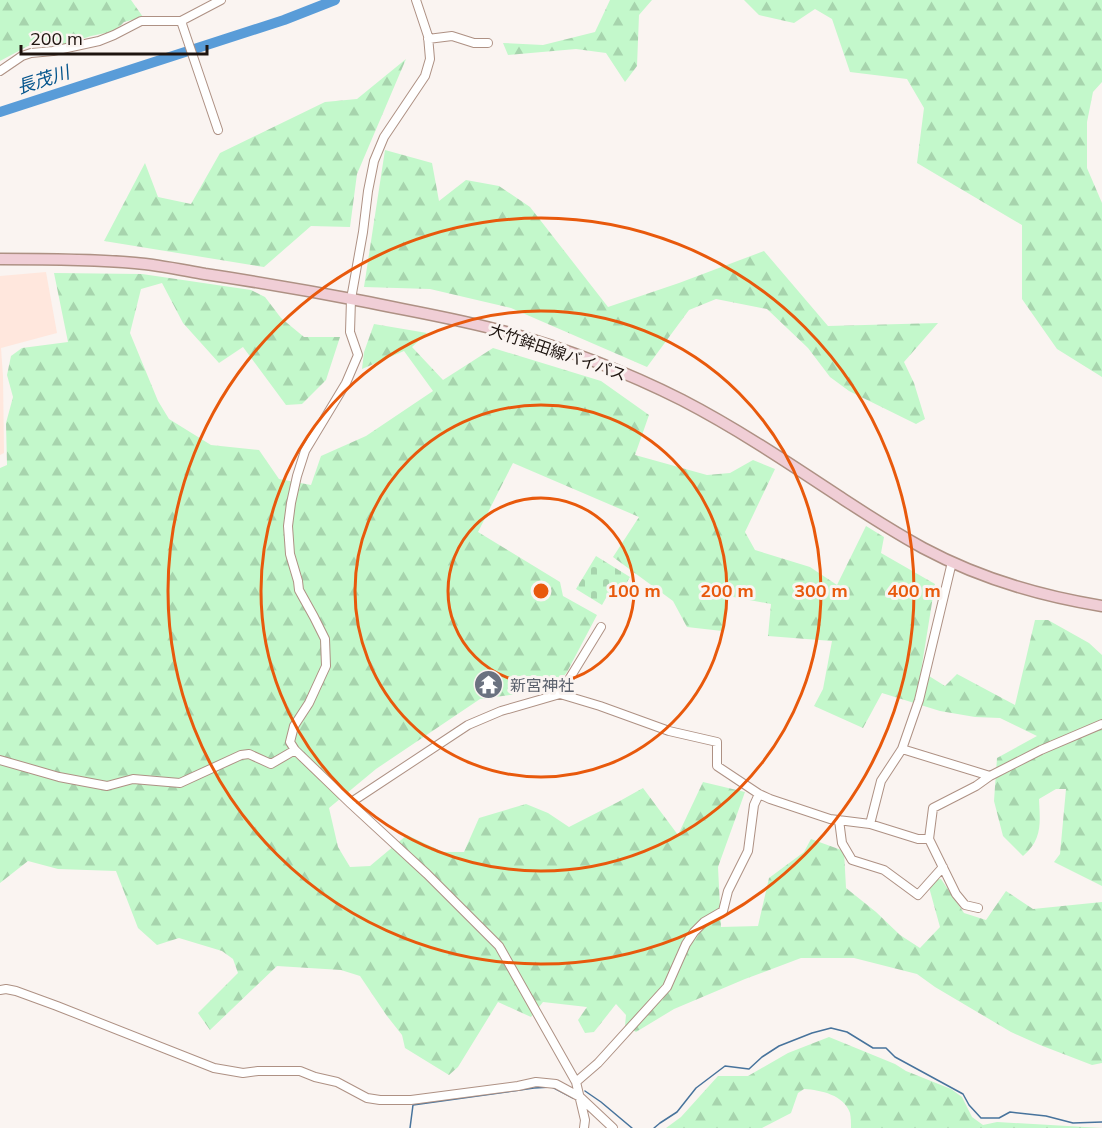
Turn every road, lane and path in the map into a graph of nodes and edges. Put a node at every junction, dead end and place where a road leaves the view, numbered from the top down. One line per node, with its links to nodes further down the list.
1 (221, 0): 3 (street)
2 (416, 0): 4 (street)
3 (181, 21): 6 (street); 7 (street)
4 (428, 39): 5 (street); 9 (street)
5 (488, 43)
6 (0, 71)
7 (218, 130)
8 (0, 259): 9 (main road, 大竹鉾田線バイパス)
9 (351, 299): 10 (main road, 大竹鉾田線バイパス); 16 (street)
10 (952, 562): 11 (main road, 大竹鉾田線バイパス); 15 (street)
11 (1102, 606)
12 (601, 627): 13 (street)
13 (560, 694): 19 (street); 20 (street)
14 (1102, 724): 18 (street)
15 (902, 749): 18 (street); 22 (street)
16 (295, 750): 17 (street); 20 (street)
17 (0, 760)
18 (990, 776): 23 (street)
19 (759, 794): 21 (street); 27 (street)
20 (350, 803): 27 (street)
21 (839, 820): 22 (street); 24 (street)
22 (870, 824): 23 (street)
23 (929, 839): 24 (street)
24 (943, 867): 25 (street)
25 (978, 909)
26 (0, 990): 28 (street)
27 (576, 1082): 28 (street)
28 (580, 1098): 29 (street); 30 (street)
29 (584, 1128)
30 (613, 1128)

